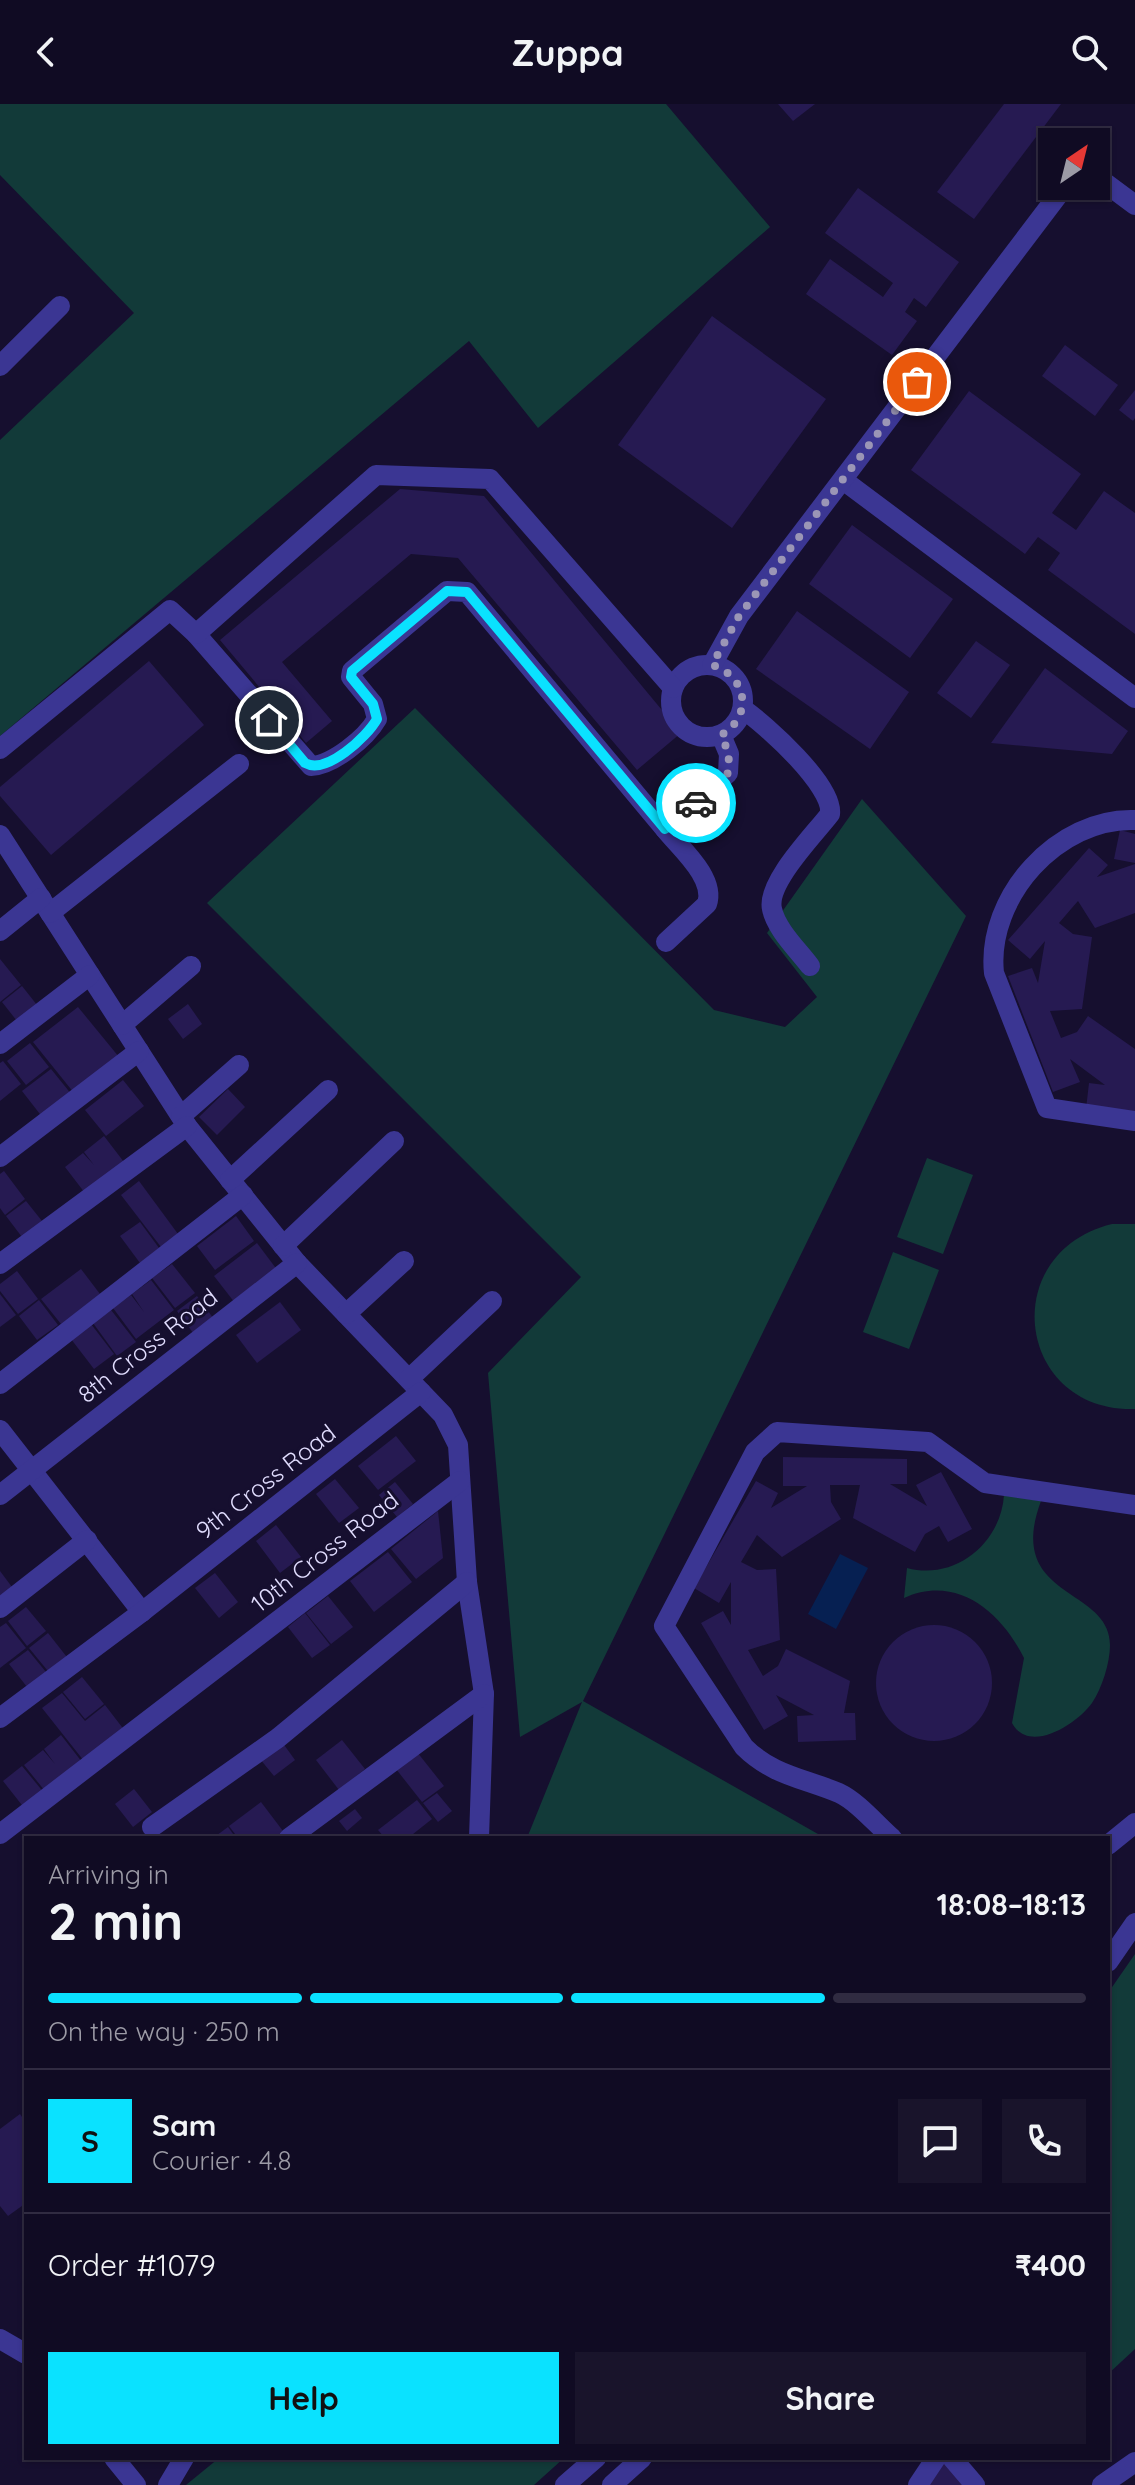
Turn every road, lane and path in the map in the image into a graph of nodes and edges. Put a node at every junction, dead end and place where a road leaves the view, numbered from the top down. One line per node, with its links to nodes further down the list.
1 (1110, 186): 3 (street)
2 (1054, 200): 6 (street)
3 (1135, 205)
4 (60, 306): 5 (street)
5 (0, 366)
6 (843, 480): 8 (street); 10 (street)
7 (196, 634): 9 (street); 13 (street); 16 (street)
8 (712, 665): 9 (street); 11 (street)
9 (673, 688): 12 (street)
10 (1135, 698)
11 (743, 709): 12 (street); 22 (street)
12 (721, 735): 16 (street)
13 (0, 749)
14 (239, 764): 18 (street)
15 (1135, 820): 30 (street)
16 (665, 829): 20 (street)
17 (0, 835): 18 (street)
18 (46, 906): 19 (street); 23 (street)
19 (0, 931)
20 (666, 942)
21 (191, 966): 24 (street)
22 (810, 966)
23 (90, 975): 24 (street); 25 (street)
24 (122, 1025): 26 (street)
25 (0, 1044)
26 (139, 1051): 29 (street); 32 (street)
27 (239, 1065): 29 (street)
28 (328, 1090): 33 (street)
29 (184, 1121): 33 (street); 37 (street)
30 (1135, 1121)
31 (394, 1141): 34 (street)
32 (0, 1157)
33 (237, 1188): 34 (street); 40 (street)
34 (283, 1246): 36 (street)
35 (404, 1261): 39 (street)
36 (297, 1263): 39 (street); 43 (street, 8th Cross Road)
37 (0, 1264)
38 (492, 1301): 41 (street, 9th Cross Road)
39 (346, 1314): 41 (street)
40 (0, 1384)
41 (415, 1386): 44 (street); 50 (street, 9th Cross Road)
42 (0, 1430): 43 (street)
43 (31, 1469): 45 (street, 8th Cross Road); 47 (street)
44 (460, 1481): 48 (street); 55 (street, 10th Cross Road)
45 (0, 1495)
46 (1135, 1505): 58 (street)
47 (87, 1540): 49 (street); 50 (street)
48 (467, 1582): 51 (street); 54 (street)
49 (0, 1608)
50 (142, 1612): 52 (street, 9th Cross Road)
51 (484, 1694): 56 (street); 57 (street)
52 (0, 1718)
53 (1135, 1823): 59 (street)
54 (152, 1827)
55 (0, 1834)
56 (300, 1835)
57 (479, 1836)
58 (890, 1836)
59 (1110, 1843)
60 (1135, 1923): 61 (street)
61 (1110, 1959)
62 (0, 2339): 63 (street)
63 (24, 2353)
64 (116, 2460): 71 (street)
65 (183, 2460): 72 (street)
66 (594, 2460): 73 (street)
67 (640, 2460): 74 (street)
68 (935, 2460): 75 (street)
69 (954, 2460): 76 (street)
70 (1135, 2462): 77 (street)
71 (136, 2485)
72 (168, 2485)
73 (565, 2485)
74 (612, 2485)
75 (918, 2485)
76 (975, 2485)
77 (1102, 2485)

